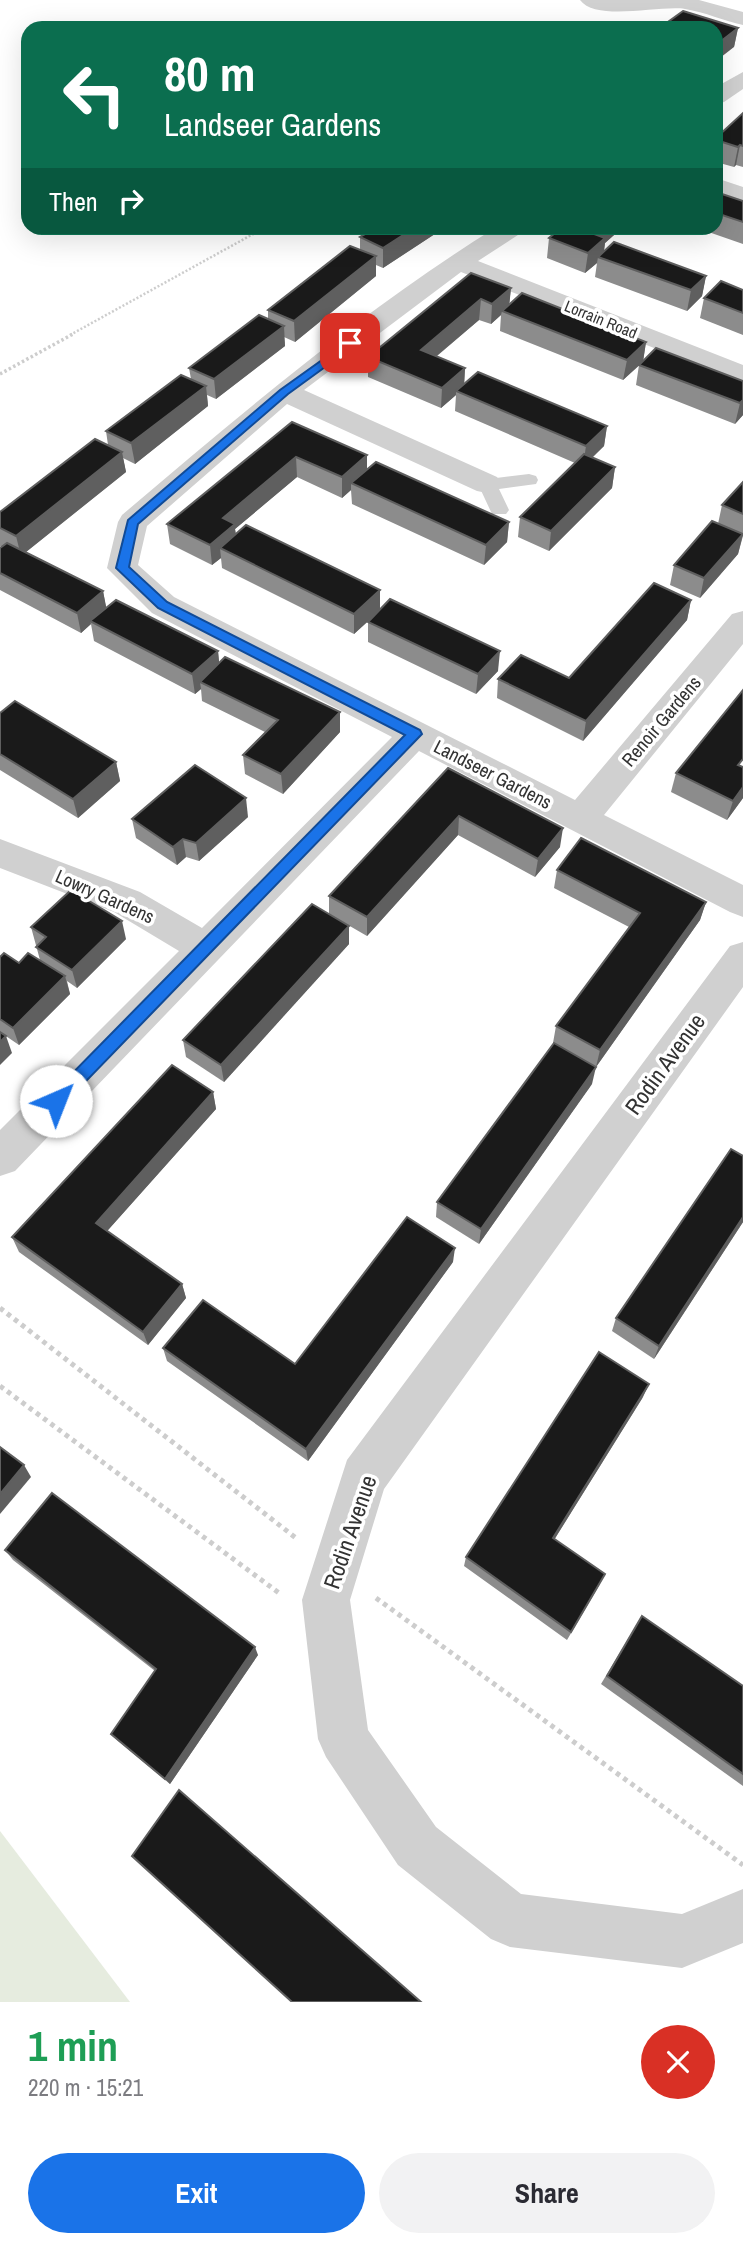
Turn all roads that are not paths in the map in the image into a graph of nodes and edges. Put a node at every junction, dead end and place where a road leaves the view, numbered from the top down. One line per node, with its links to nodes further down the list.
1 (591, 0): 2 (street)
2 (647, 1): 3 (street)
3 (682, 2): 4 (street)
4 (743, 19)
5 (743, 79): 6 (street)
6 (723, 92)
7 (723, 188): 8 (street)
8 (743, 195)
9 (501, 235): 10 (street, Landseer Gardens)
10 (458, 262): 11 (street, Lorrain Road); 12 (street, Landseer Gardens)
11 (743, 375)
12 (284, 392): 14 (street); 17 (street, Landseer Gardens)
13 (529, 480): 14 (lane)
14 (487, 484): 15 (lane)
15 (499, 510)
16 (743, 622): 18 (street, Renoir Gardens)
17 (415, 734): 18 (street, Landseer Gardens); 21 (street)
18 (580, 819): 20 (street, Landseer Gardens)
19 (0, 853): 21 (street, Lowry Gardens)
20 (743, 902)
21 (205, 948): 23 (street)
22 (743, 957): 24 (street, Rodin Avenue)
23 (0, 1158)
24 (743, 1916)

